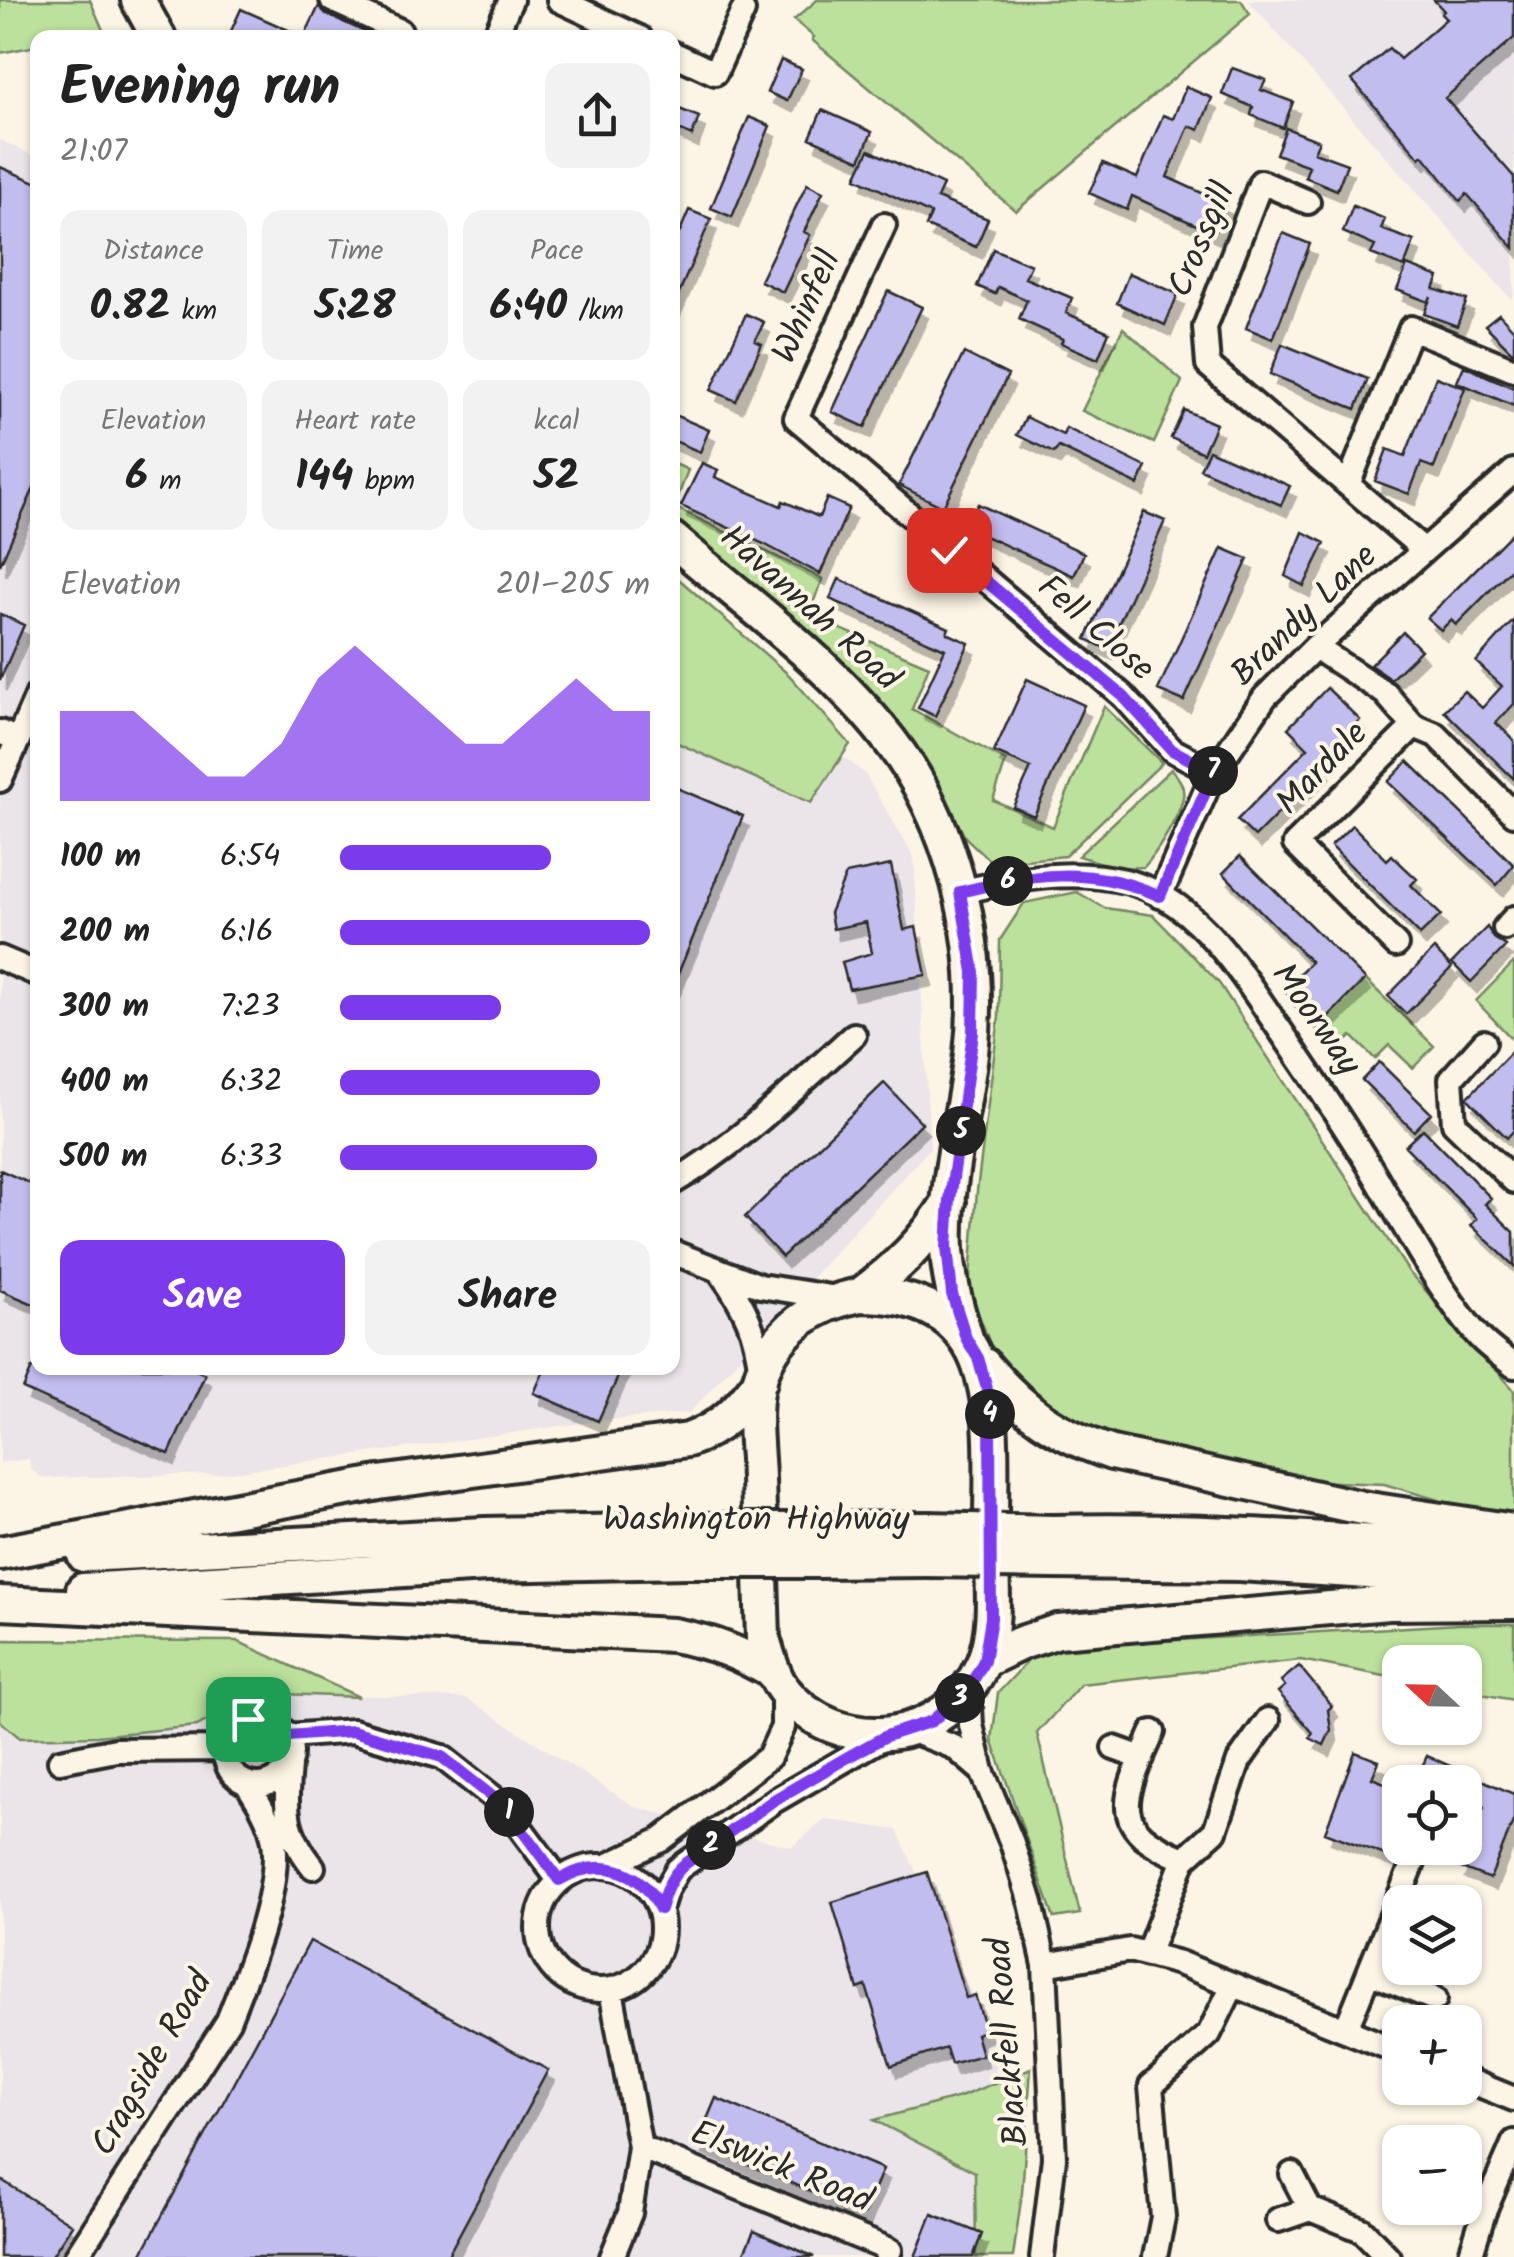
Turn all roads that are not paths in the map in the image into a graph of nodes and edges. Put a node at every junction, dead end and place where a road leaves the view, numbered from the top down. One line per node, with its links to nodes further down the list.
1 (138, 0): 6 (main road)
2 (332, 0): 7 (street)
3 (511, 0): 8 (street)
4 (559, 0): 9 (street)
5 (743, 12): 10 (street)
6 (155, 30)
7 (398, 30)
8 (498, 30)
9 (623, 30)
10 (680, 57)
11 (1308, 202): 16 (street, Crossgill)
12 (884, 226): 14 (street, Whinfell)
13 (1514, 370): 16 (street)
14 (796, 418): 23 (street, Fell Close)
15 (1513, 476): 18 (street, Brandy Lane)
16 (1348, 486): 18 (street, Crossgill)
17 (680, 545): 26 (main road, Havannah Road)
18 (1424, 550): 19 (street, Brandy Lane)
19 (1315, 647): 21 (street, Mardale); 23 (street, Brandy Lane)
20 (30, 706): 22 (street)
21 (1414, 726): 25 (street, Mardale); 28 (street, Mardale)
22 (9, 736): 24 (street)
23 (1214, 772): 27 (street, Brandy Lane)
24 (0, 780)
25 (1514, 814)
26 (960, 892): 27 (street, Moorway); 35 (main road, Havannah Road)
27 (1160, 896): 40 (street, Moorway)
28 (1396, 945)
29 (0, 958): 30 (street)
30 (30, 971)
31 (854, 1035): 33 (street)
32 (1484, 1042): 34 (street)
33 (680, 1179)
34 (1514, 1182)
35 (950, 1200): 38 (main road, Havannah Road); 39 (main road, Havannah Road)
36 (680, 1255): 37 (street)
37 (721, 1273): 38 (street); 41 (street)
38 (850, 1296): 39 (main road); 41 (main road, Havannah Road)
39 (972, 1348): 42 (main road); 50 (main road, Havannah Road)
40 (1514, 1366)
41 (760, 1377): 46 (main road, Havannah Road); 51 (main road)
42 (1514, 1531)
43 (687, 1546): 44 (main road, Washington Highway, bridge); 46 (main road, Washington Highway); 48 (main road, Washington Highway)
44 (1053, 1547): 45 (main road, Washington Highway); 47 (main road, Washington Highway)
45 (1514, 1551)
46 (0, 1556)
47 (1514, 1581)
48 (0, 1599): 51 (main road)
49 (1514, 1602): 50 (main road)
50 (976, 1675): 54 (main road); 61 (street, Blackfell Road)
51 (778, 1681): 54 (main road); 66 (street)
52 (1268, 1720): 64 (street)
53 (1153, 1732): 58 (street)
54 (898, 1733): 61 (street); 68 (street)
55 (288, 1736): 56 (street); 60 (street); 67 (street)
56 (226, 1748): 59 (street); 62 (street)
57 (1114, 1748): 58 (street)
58 (1142, 1758): 64 (street)
59 (60, 1761)
60 (289, 1766): 62 (street); 63 (street, Cragside Road)
61 (982, 1771): 70 (street, Blackfell Road)
62 (248, 1784): 63 (street, Cragside Road)
63 (284, 1845): 84 (street, Cragside Road)
64 (1184, 1860): 69 (street)
65 (1412, 1865): 71 (street)
66 (608, 1866): 67 (street); 68 (street)
67 (559, 1880): 73 (street)
68 (660, 1909): 73 (street)
69 (1148, 1955): 70 (street); 72 (street)
70 (1045, 1964): 87 (street, Blackfell Road)
71 (1369, 1972): 74 (street); 75 (street)
72 (1233, 1985): 75 (street); 88 (street)
73 (611, 1990): 80 (street)
74 (1435, 2000)
75 (1346, 2029): 76 (street)
76 (1382, 2044)
77 (1482, 2085): 78 (street)
78 (1514, 2098)
79 (1514, 2142): 90 (street)
80 (640, 2147): 85 (street); 86 (street, Elswick Road)
81 (1292, 2174): 82 (street)
82 (1310, 2209): 83 (street); 89 (street)
83 (1278, 2220)
84 (76, 2257)
85 (612, 2257)
86 (887, 2257)
87 (1042, 2257)
88 (1155, 2257)
89 (1388, 2257)
90 (1470, 2257)

